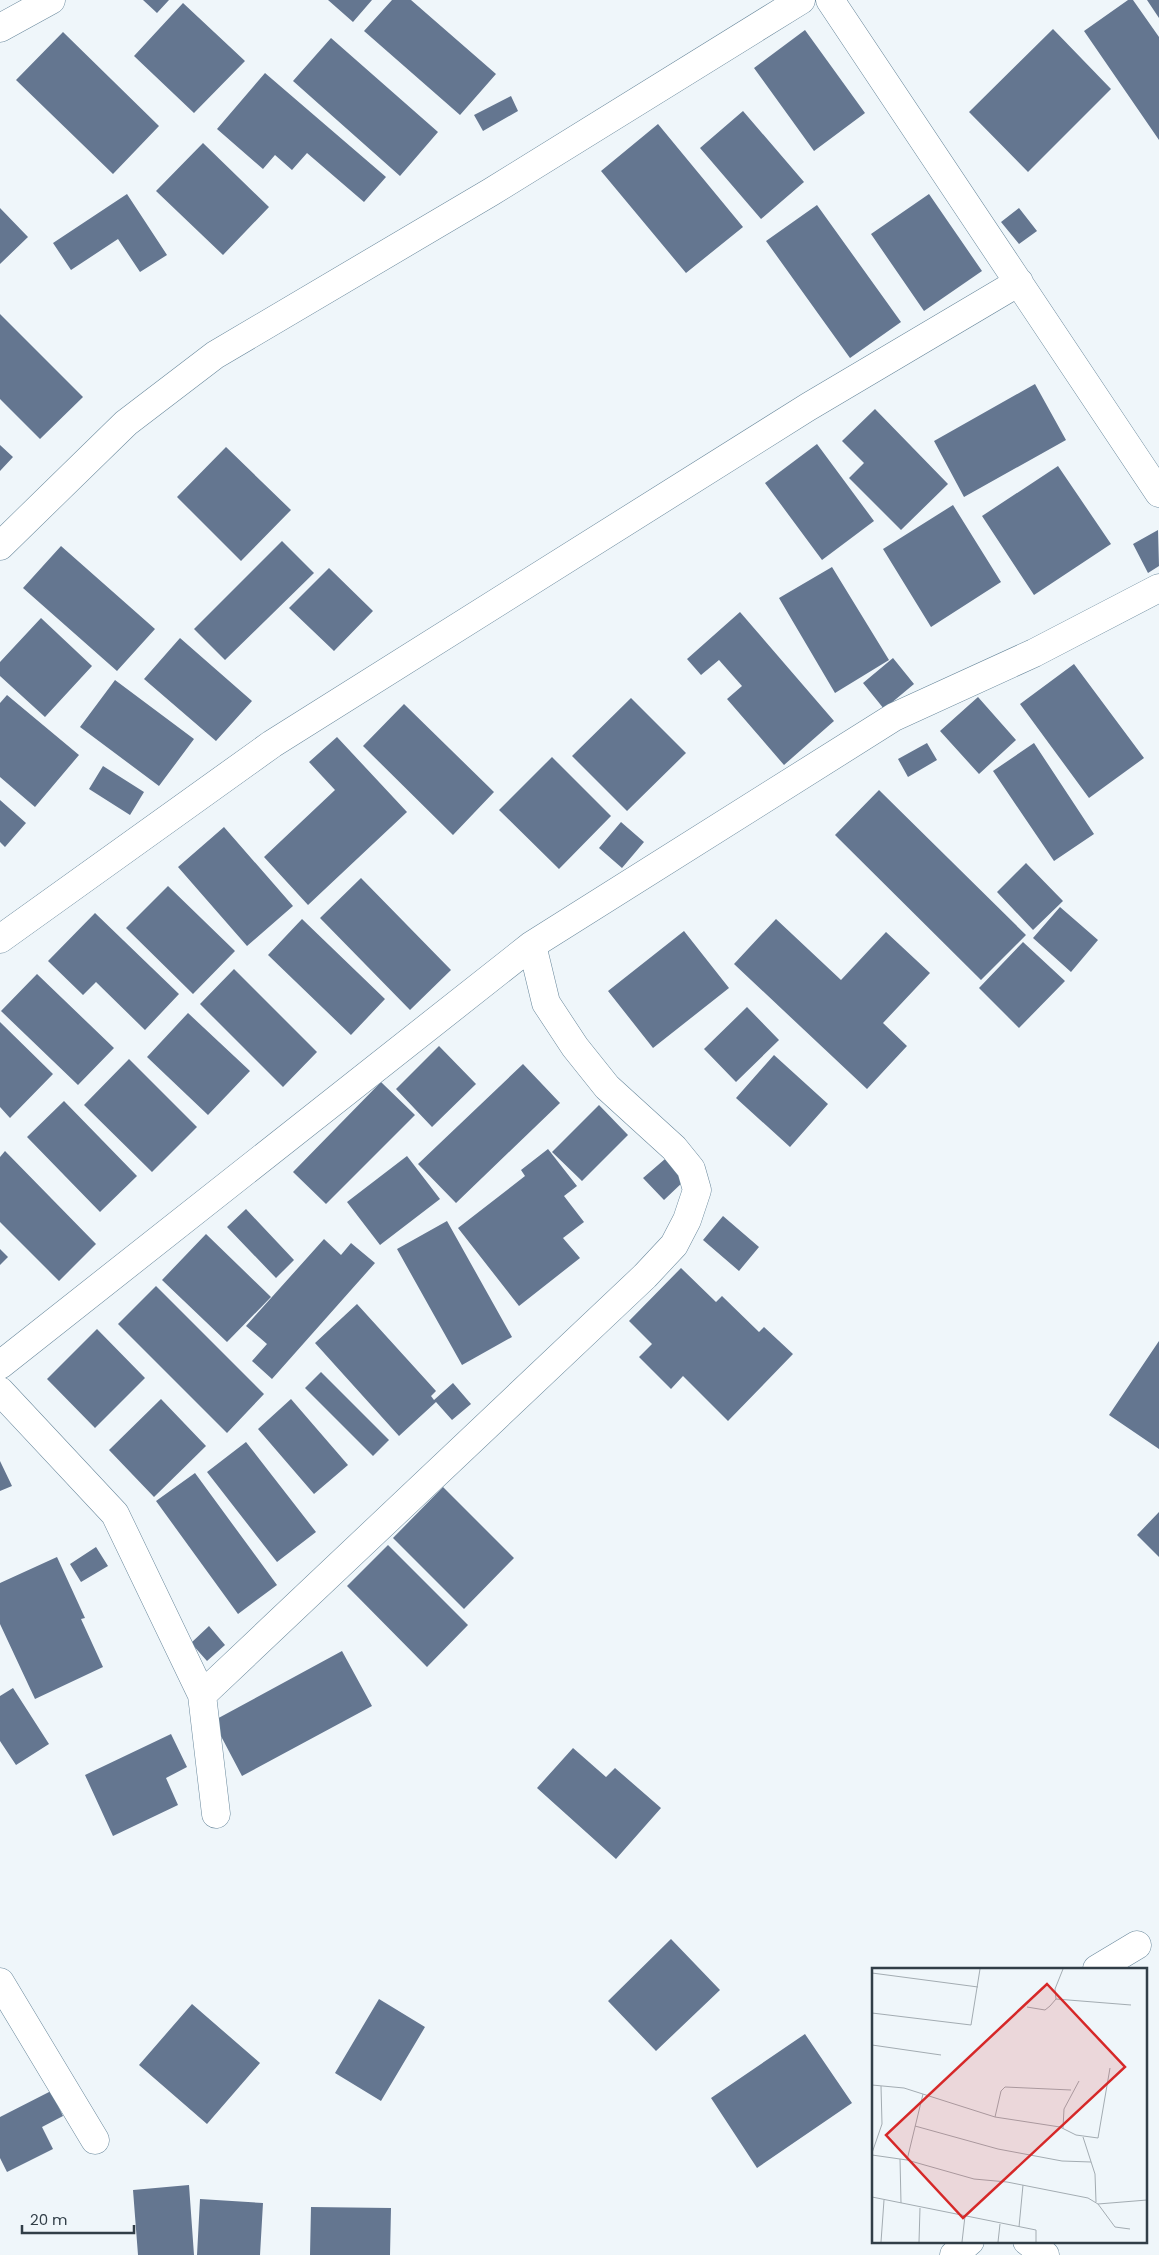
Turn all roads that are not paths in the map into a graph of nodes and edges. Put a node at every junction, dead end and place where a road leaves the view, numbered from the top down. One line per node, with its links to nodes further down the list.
1 (50, 0): 4 (street)
2 (801, 0): 7 (street)
3 (830, 0): 5 (street)
4 (1, 26)
5 (1019, 282): 6 (street); 9 (street)
6 (1159, 493)
7 (0, 546)
8 (1159, 588): 10 (street)
9 (0, 940)
10 (532, 945): 11 (street); 13 (street)
11 (0, 1365)
12 (0, 1392): 13 (street)
13 (202, 1695): 14 (street)
14 (216, 1814)
15 (1137, 1945): 16 (street)
16 (1099, 1968)
17 (0, 1982): 18 (street)
18 (96, 2140)
19 (969, 2242): 21 (street)
20 (1028, 2242): 22 (street)
21 (954, 2255)
22 (1045, 2255)

